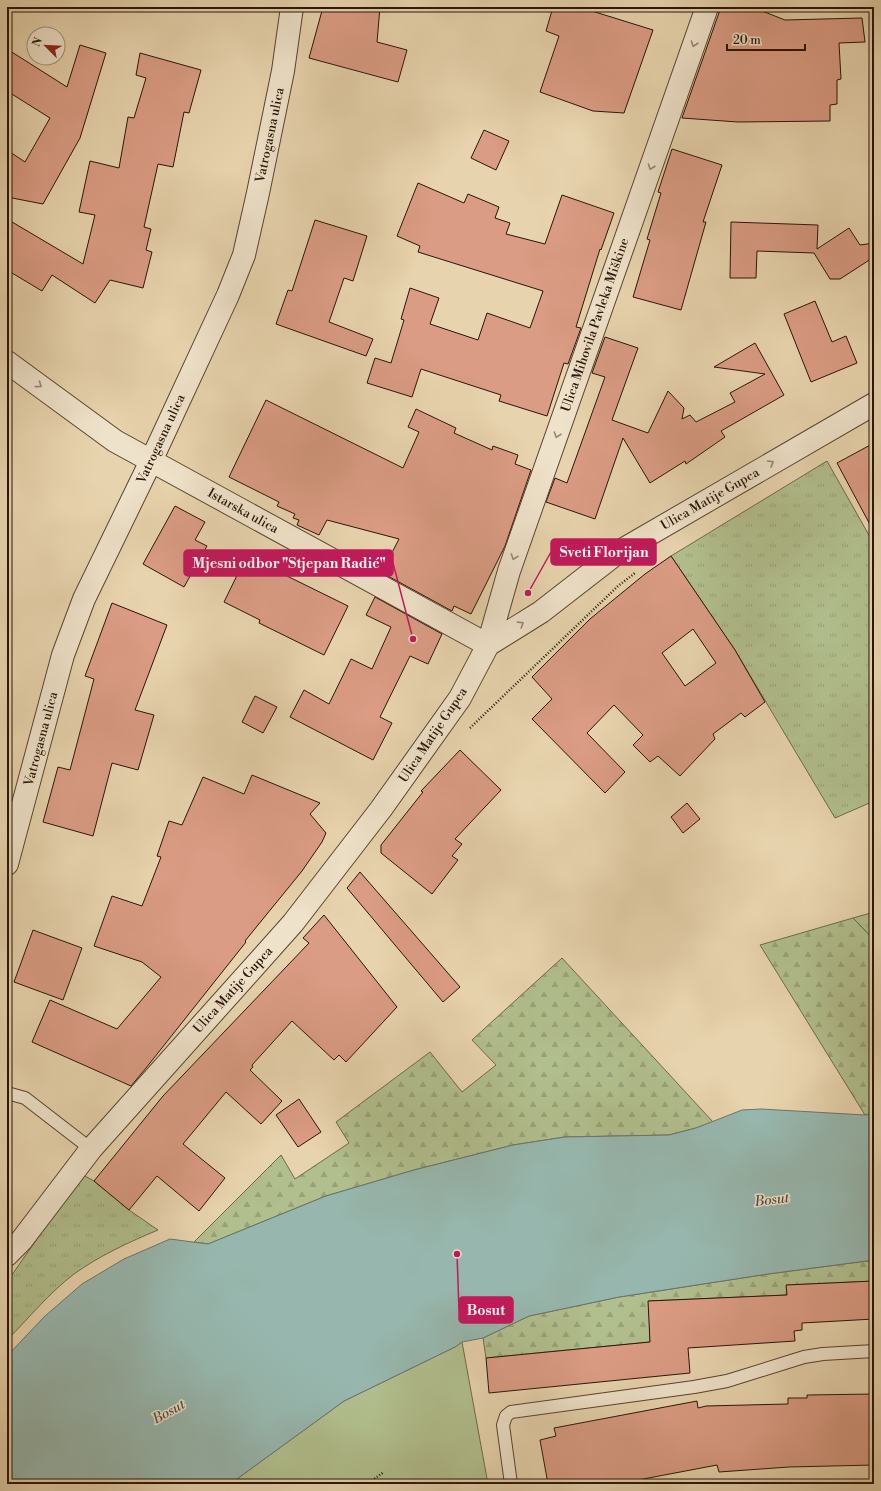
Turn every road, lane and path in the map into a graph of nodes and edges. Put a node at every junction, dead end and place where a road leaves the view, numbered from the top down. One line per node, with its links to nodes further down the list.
1 (292, 7): 5 (street, Vatrogasna ulica)
2 (707, 7): 7 (street, Ulica Mihovila Pavleka Miškine, one-way to 7)
3 (7, 362): 5 (street, Istarska ulica, one-way to 5)
4 (874, 404): 7 (street, Ulica Matije Gupca, one-way to 4)
5 (151, 461): 7 (street, Istarska ulica); 9 (street, Vatrogasna ulica)
6 (635, 573): 8 (path)
7 (488, 645): 11 (street, Ulica Matije Gupca)
8 (467, 732)
9 (7, 864)
10 (7, 1093): 11 (lane)
11 (91, 1149): 12 (street, Ulica Matije Gupca)
12 (7, 1255)
13 (874, 1351): 16 (lane)
14 (384, 1472): 15 (path)
15 (367, 1484)
16 (511, 1484)

